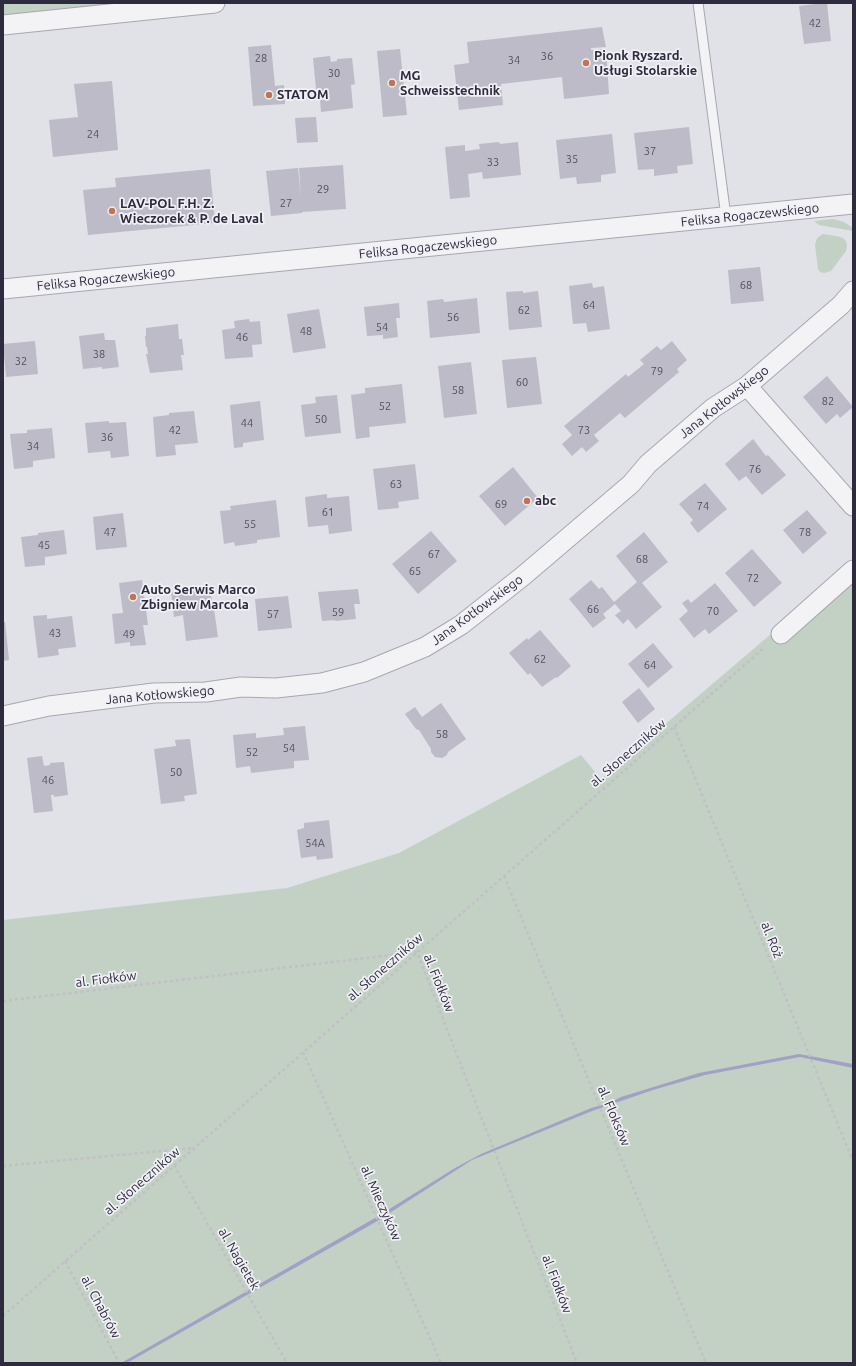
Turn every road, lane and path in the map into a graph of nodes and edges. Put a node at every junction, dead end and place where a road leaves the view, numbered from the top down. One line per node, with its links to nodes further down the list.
1 (215, 3): 3 (street)
2 (698, 3): 5 (lane)
3 (3, 24)
4 (853, 204): 5 (street, Feliksa Rogaczewskiego)
5 (726, 217): 6 (street, Feliksa Rogaczewskiego)
6 (3, 289)
7 (853, 291): 8 (street, Jana Kotłowskiego)
8 (748, 386): 9 (street); 12 (street, Jana Kotłowskiego)
9 (853, 506)
10 (853, 570): 11 (street)
11 (780, 634): 13 (path, al. Słoneczników)
12 (3, 716)
13 (674, 727): 14 (path, al. Słoneczników); 19 (path, al. Róż)
14 (504, 876): 15 (path, al. Słoneczników); 28 (path, al. Floksów)
15 (417, 952): 16 (path, al. Fiołków); 17 (path, al. Słoneczników); 27 (path, al. Fiołków)
16 (3, 1001)
17 (303, 1052): 18 (path, al. Słoneczników); 26 (path, al. Mieczyków)
18 (195, 1148): 20 (path, al. Słoneczników); 21 (path)
19 (853, 1161)
20 (174, 1165): 22 (path, al. Słoneczników); 25 (path, al. Nagietek)
21 (3, 1166)
22 (65, 1261): 23 (path, al. Słoneczników); 24 (path, al. Chabrów)
23 (3, 1316)
24 (120, 1363)
25 (287, 1363)
26 (441, 1363)
27 (577, 1363)
28 (706, 1363)

